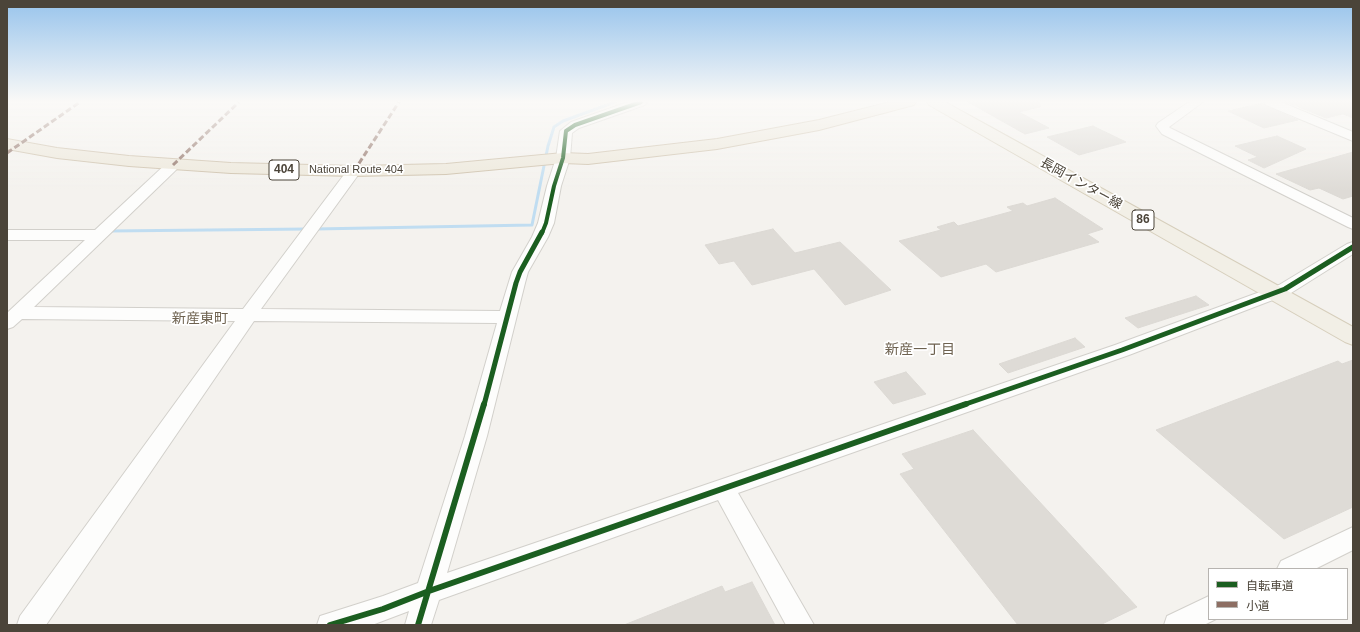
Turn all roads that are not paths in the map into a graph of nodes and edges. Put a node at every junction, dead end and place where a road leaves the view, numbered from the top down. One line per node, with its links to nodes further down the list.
1 (567, 131): 10 (street)
2 (748, 131): 10 (highway, 404)
3 (784, 131): 10 (highway, 404)
4 (988, 131): 17 (main road, 長岡インター線 / 86)
5 (1000, 131): 17 (main road, 長岡インター線 / 86)
6 (1167, 131): 13 (street)
7 (1340, 131): 8 (street)
8 (1353, 137)
9 (7, 144): 11 (highway, National Route 404 / 404)
10 (563, 158): 12 (highway, National Route 404 / 404); 19 (street)
11 (173, 165): 12 (highway, National Route 404 / 404); 15 (street)
12 (354, 171): 18 (street)
13 (1353, 224)
14 (7, 235): 15 (street)
15 (100, 235): 20 (street)
16 (1353, 247): 17 (street)
17 (1279, 291): 21 (main road, 長岡インター線 / 86); 22 (main road, 長岡インター線 / 86); 23 (street)
18 (249, 315): 19 (street); 20 (street); 28 (street)
19 (507, 317): 26 (street)
20 (13, 318)
21 (1353, 326)
22 (1353, 337)
23 (724, 489): 26 (street); 31 (street)
24 (1353, 538): 25 (street)
25 (1292, 568)
26 (429, 591): 29 (street); 30 (street)
27 (1208, 610): 32 (street)
28 (30, 625)
29 (330, 625)
30 (418, 625)
31 (801, 625)
32 (1177, 625)

